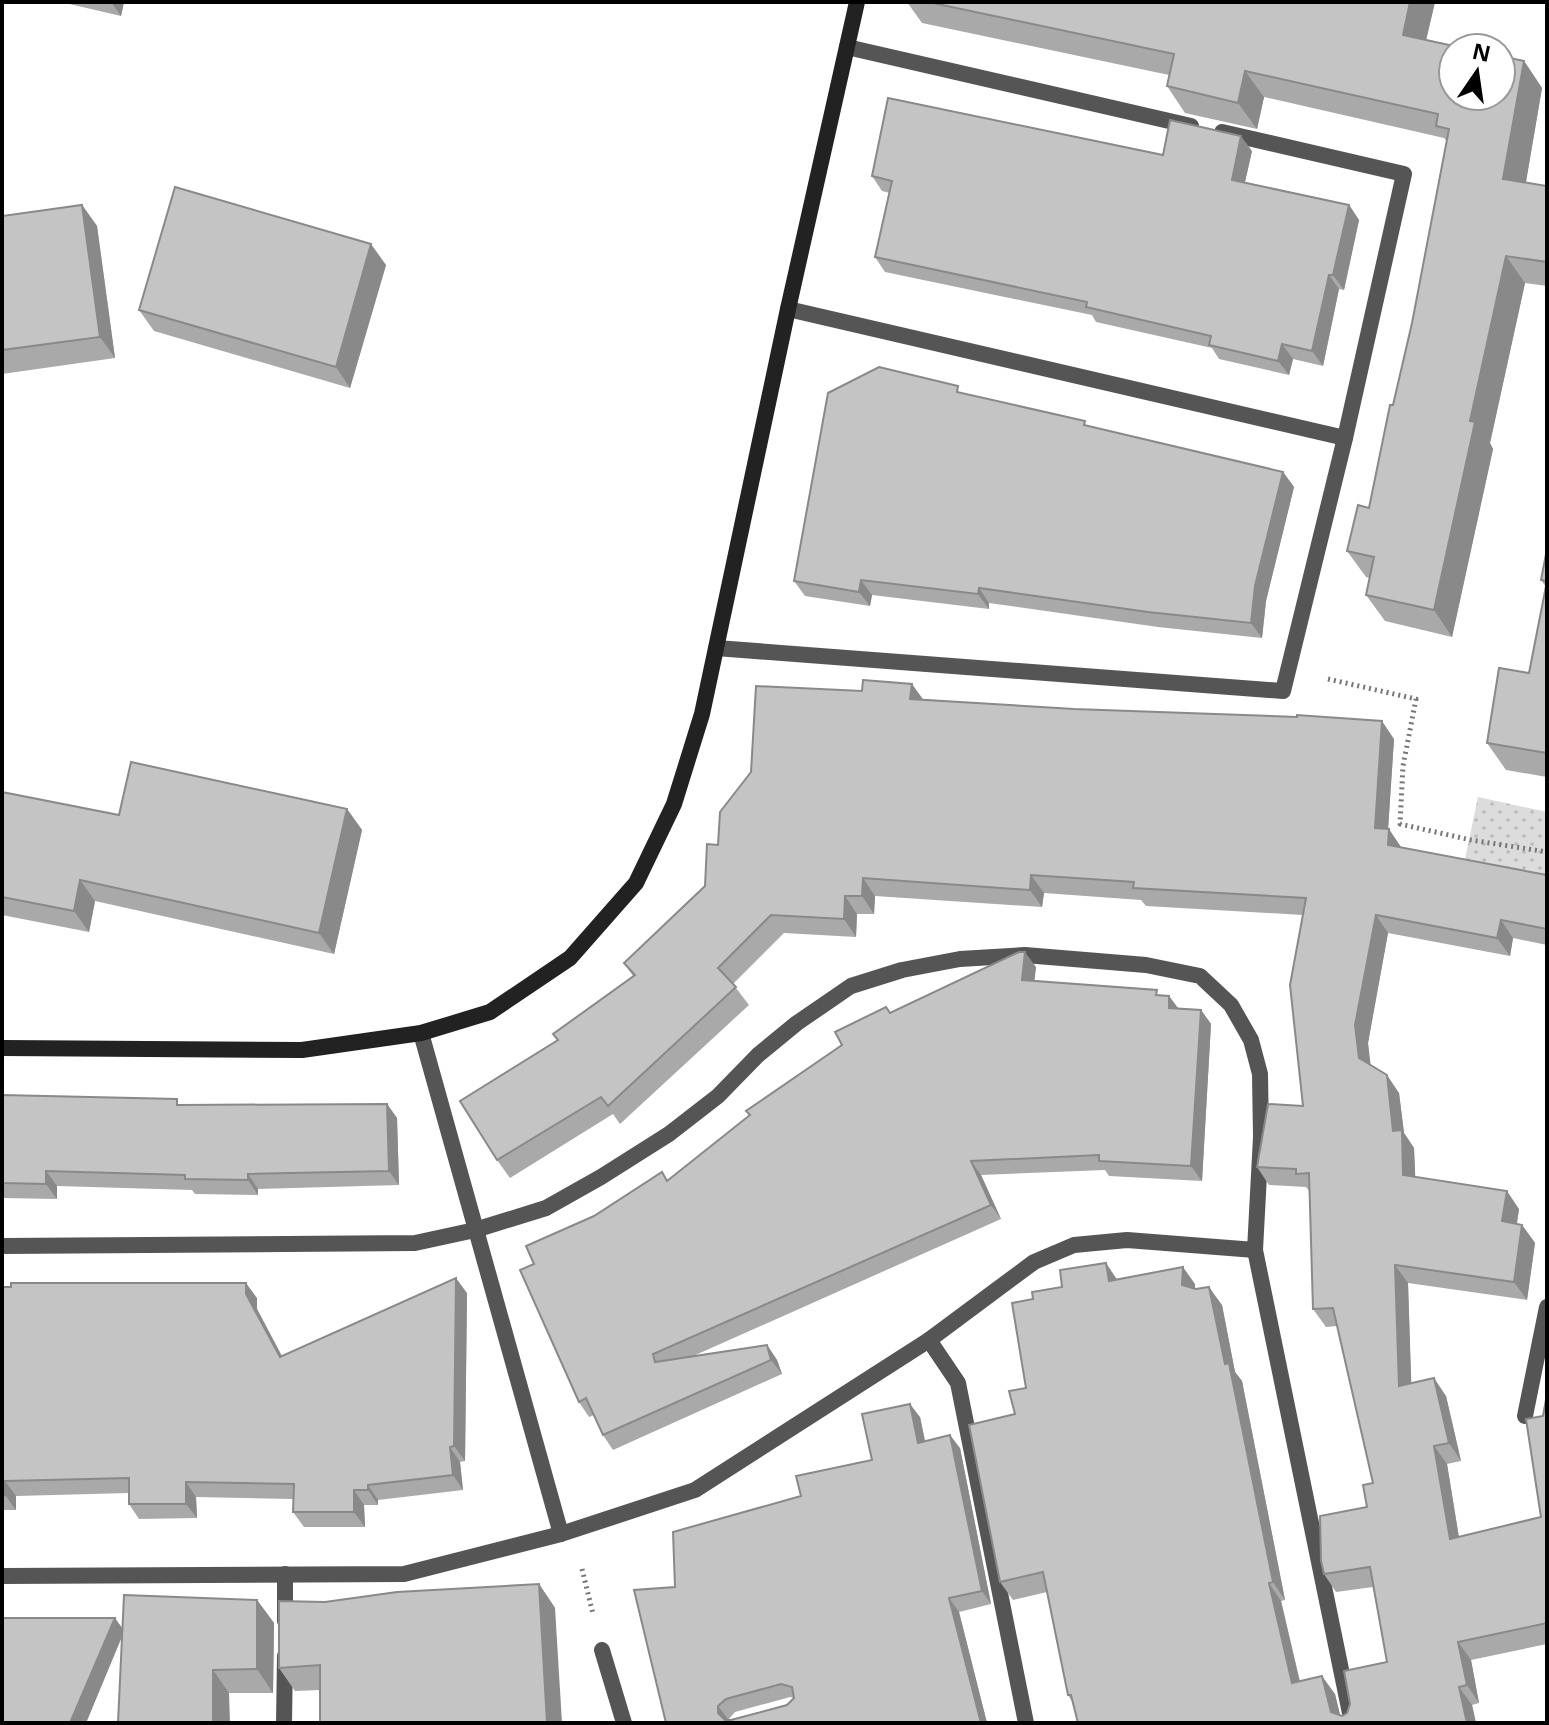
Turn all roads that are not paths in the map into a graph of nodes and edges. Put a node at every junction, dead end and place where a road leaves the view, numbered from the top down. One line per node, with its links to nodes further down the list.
1 (857, 2): 2 (street)
2 (847, 47): 3 (street); 4 (street)
3 (788, 309): 4 (street); 5 (street)
4 (1345, 438): 5 (street)
5 (716, 648): 6 (street)
6 (421, 1033): 7 (street); 8 (street)
7 (2, 1048)
8 (475, 1230): 9 (street); 10 (street); 14 (street)
9 (2, 1246)
10 (1255, 1250): 12 (street); 21 (street)
11 (1547, 1307): 13 (street)
12 (929, 1340): 14 (street); 20 (street)
13 (1525, 1416)
14 (561, 1534): 15 (street)
15 (285, 1574): 16 (street); 18 (street)
16 (2, 1576)
17 (602, 1650): 19 (street)
18 (284, 1723)
19 (624, 1723)
20 (1026, 1723)
21 (1352, 1723)

